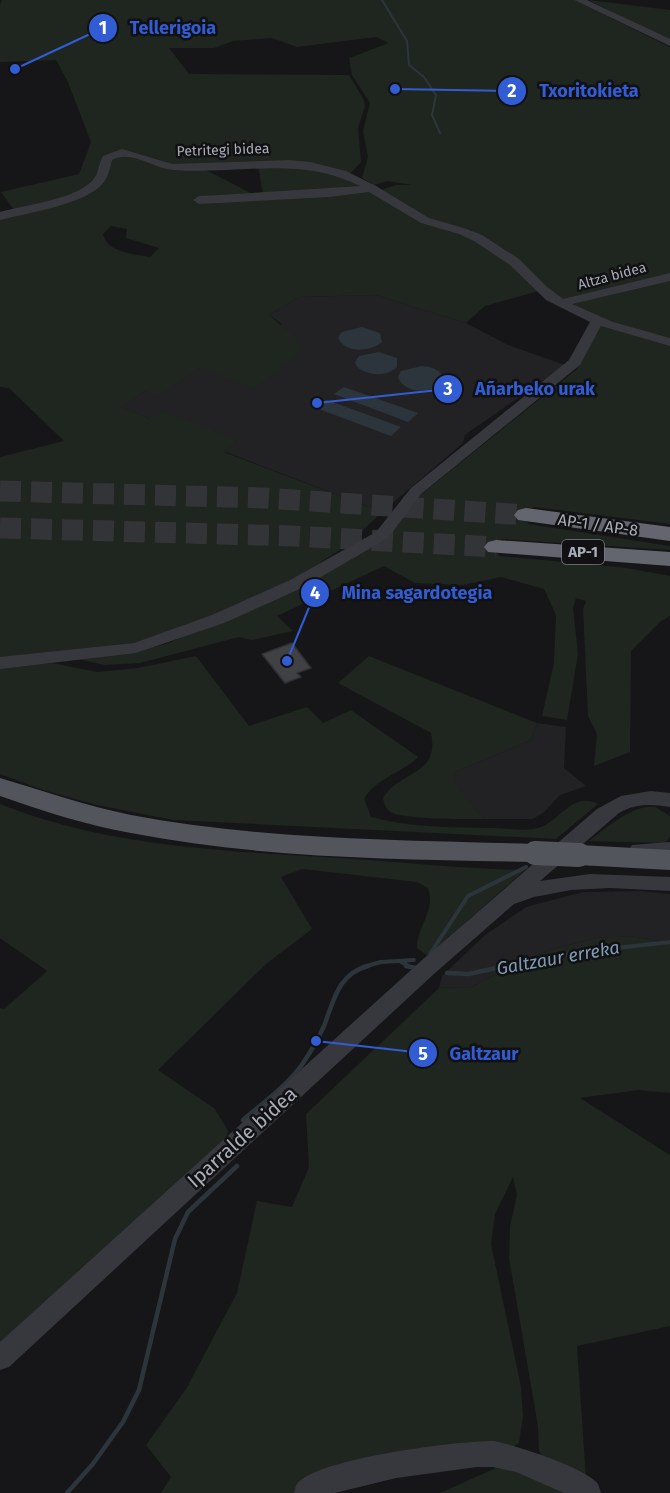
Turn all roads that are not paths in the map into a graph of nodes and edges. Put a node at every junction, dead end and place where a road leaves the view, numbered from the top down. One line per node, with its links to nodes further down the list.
1 (579, 0): 2 (street)
2 (670, 43)
3 (372, 188): 4 (street); 5 (street, Petritegi bidea); 7 (street)
4 (199, 200)
5 (0, 216)
6 (670, 277): 7 (street, Altza bidea)
7 (561, 303): 8 (street)
8 (597, 321): 9 (street); 14 (street)
9 (670, 342)
10 (526, 515): 11 (highway, AP-1 / AP-8 / AP-1)
11 (670, 534)
12 (496, 547): 13 (highway, AP-1 / AP-8 / AP-1)
13 (670, 559)
14 (0, 663)
15 (0, 787): 17 (main road)
16 (666, 801): 20 (street)
17 (299, 844): 20 (main road); 20 (street)
18 (670, 849): 20 (street)
19 (670, 860): 20 (main road)
20 (554, 866): 21 (street); 22 (street); 23 (street); 23 (street)
21 (670, 869)
22 (670, 884)
23 (485, 917): 24 (street, Iparralde bidea)
24 (0, 1358)
25 (307, 1493): 26 (street)
26 (588, 1493)

